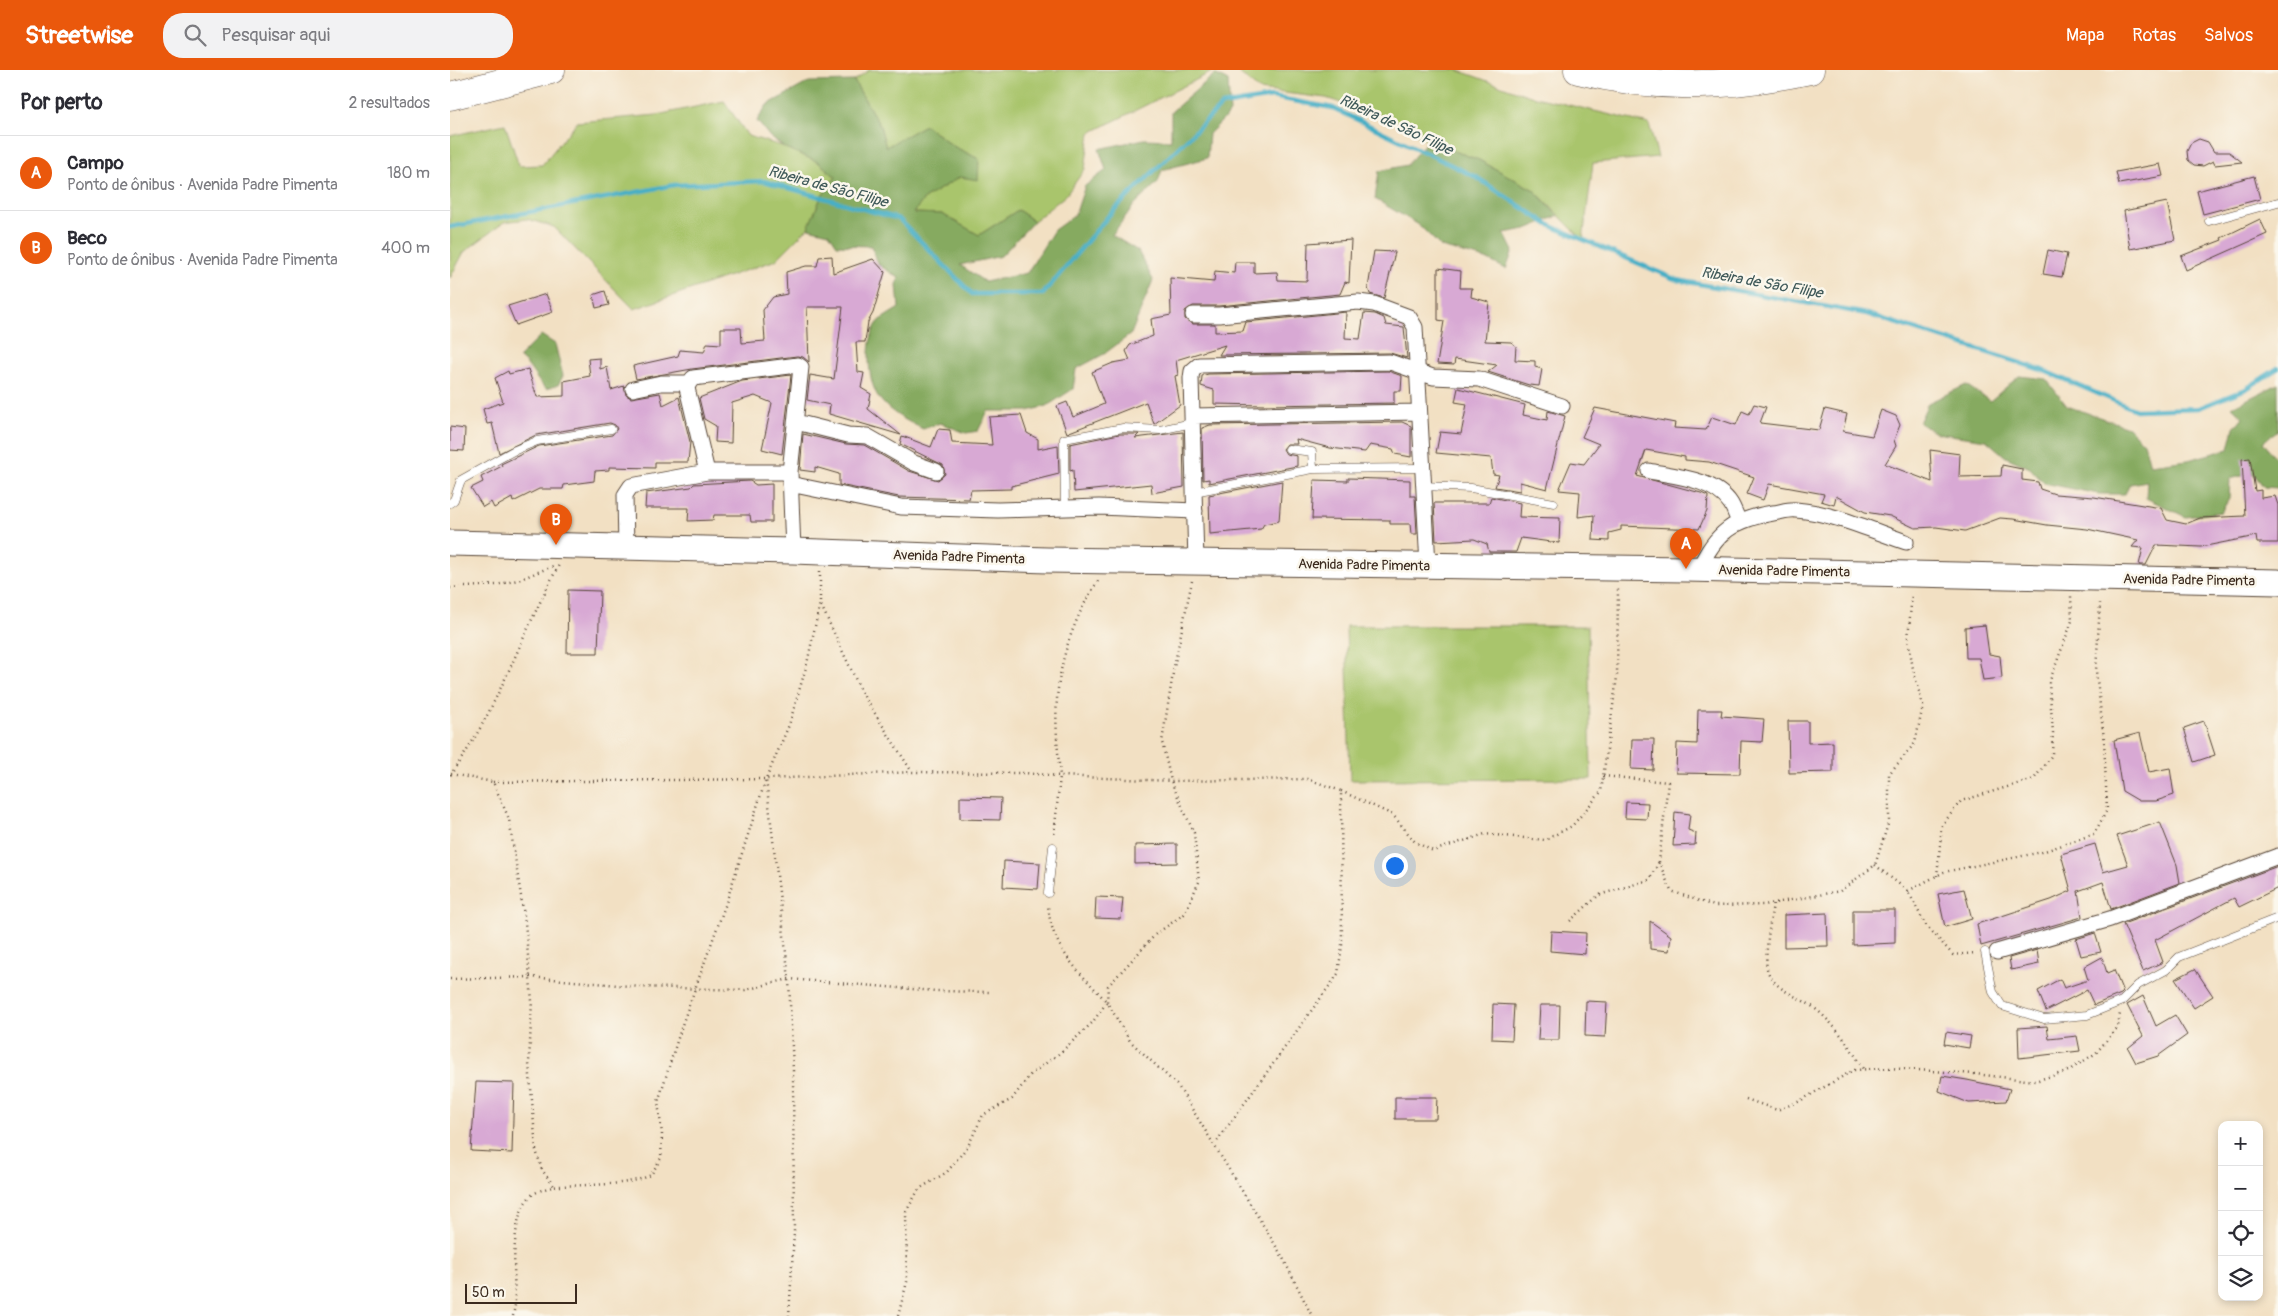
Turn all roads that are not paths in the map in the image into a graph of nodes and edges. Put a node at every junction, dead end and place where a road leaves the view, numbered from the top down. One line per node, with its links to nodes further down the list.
1 (478, 70): 5 (highway)
2 (551, 70): 6 (highway)
3 (1578, 70): 4 (highway)
4 (1810, 70)
5 (450, 77)
6 (450, 96)
7 (2278, 202): 8 (lane)
8 (2209, 221)
9 (1193, 315): 10 (street)
10 (1417, 371): 13 (street); 14 (street); 15 (street)
11 (689, 382): 12 (street); 16 (street); 23 (street)
12 (633, 389)
13 (1562, 406)
14 (1419, 412): 15 (street); 19 (street)
15 (1192, 419): 26 (street); 29 (lane)
16 (796, 422): 21 (street); 24 (street)
17 (611, 430): 27 (lane)
18 (1289, 450): 20 (lane)
19 (1422, 468): 20 (lane); 25 (street)
20 (1313, 469): 26 (lane)
21 (936, 471)
22 (1649, 471): 31 (street)
23 (707, 472): 24 (street); 34 (street)
24 (790, 478): 29 (street); 35 (street)
25 (1423, 486): 28 (lane); 37 (street)
26 (1194, 492): 30 (street)
27 (450, 503)
28 (1554, 504)
29 (1065, 508): 30 (street)
30 (1194, 511): 36 (street)
31 (1739, 522): 32 (street); 38 (street)
32 (1906, 542)
33 (450, 543): 34 (main road, Avenida Padre Pimenta)
34 (626, 548): 35 (main road, Avenida Padre Pimenta)
35 (794, 551): 36 (main road, Avenida Padre Pimenta)
36 (1196, 562): 37 (main road, Avenida Padre Pimenta)
37 (1428, 565): 38 (main road, Avenida Padre Pimenta)
38 (1699, 569): 39 (main road, Avenida Padre Pimenta)
39 (2278, 582)
40 (1053, 847): 42 (lane)
41 (2278, 856): 44 (street)
42 (1048, 893)
43 (2278, 918): 44 (lane)
44 (1991, 952)

